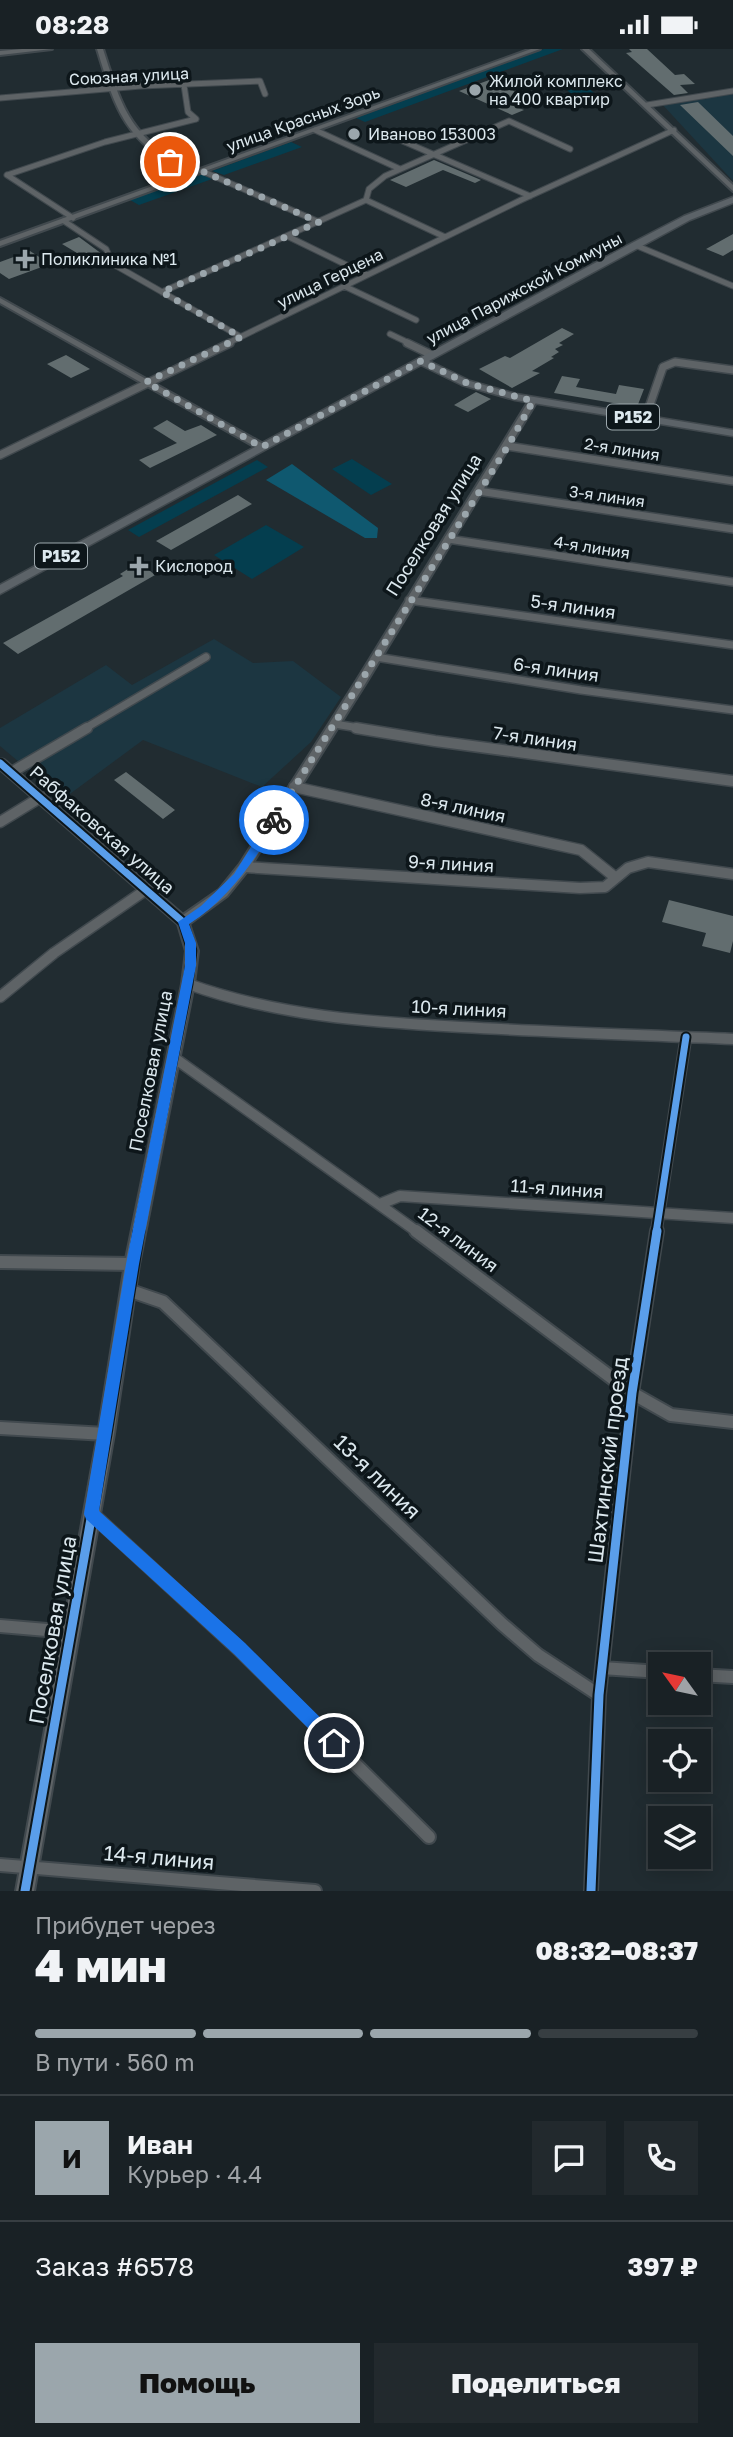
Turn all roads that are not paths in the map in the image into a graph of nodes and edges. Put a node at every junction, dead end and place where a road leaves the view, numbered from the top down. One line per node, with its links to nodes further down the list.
1 (48, 49): 5 (main road)
2 (100, 49): 7 (street)
3 (537, 49): 12 (street, улица Красных Зорь)
4 (585, 49): 11 (street)
5 (0, 53)
6 (184, 85): 7 (street, Союзная улица); 9 (street, Союзная улица); 14 (street)
7 (113, 89): 10 (street, Союзная улица); 14 (street)
8 (733, 91): 11 (street)
9 (265, 94)
10 (0, 98)
11 (647, 105): 13 (street)
12 (315, 130): 18 (street); 19 (street, улица Красных Зорь)
13 (674, 130): 21 (street); 22 (street, улица Герцена)
14 (136, 134): 20 (street); 25 (street)
15 (398, 139): 17 (street)
16 (570, 149): 17 (street)
17 (433, 155): 18 (street); 22 (street)
18 (400, 169): 23 (street)
19 (202, 171): 20 (street, улица Красных Зорь); 27 (street)
20 (191, 174): 25 (street, улица Красных Зорь)
21 (733, 189)
22 (530, 196): 29 (street, улица Герцена)
23 (366, 200): 27 (street); 29 (street)
24 (733, 200): 31 (main road, улица Парижской Коммуны)
25 (73, 218): 26 (street, улица Красных Зорь)
26 (64, 221): 30 (street, улица Красных Зорь); 35 (street)
27 (319, 222): 28 (street)
28 (287, 236): 32 (street); 35 (street)
29 (445, 237): 32 (street, улица Герцена)
30 (0, 244)
31 (635, 245): 34 (street); 40 (main road, улица Парижской Коммуны)
32 (367, 275): 33 (street, улица Герцена)
33 (344, 286): 37 (street); 39 (street, улица Герцена)
34 (733, 286)
35 (162, 292): 39 (street)
36 (0, 300): 43 (street)
37 (416, 320)
38 (390, 334): 40 (street)
39 (241, 337): 43 (street, улица Герцена)
40 (432, 355): 41 (main road, улица Парижской Коммуны)
41 (421, 361): 44 (main road, Р152); 48 (main road, улица Парижской Коммуны / Р152)
42 (733, 370): 45 (street)
43 (146, 382): 48 (street); 49 (street, улица Герцена)
44 (533, 401): 45 (main road, Р152); 47 (street, Поселковая улица)
45 (645, 419): 46 (main road, Р152)
46 (733, 433)
47 (508, 446): 50 (street, 2-я линия); 51 (street, Поселковая улица)
48 (262, 447): 55 (main road, улица Парижской Коммуны / Р152)
49 (0, 454)
50 (733, 481)
51 (478, 491): 52 (street, 3-я линия); 53 (street, Поселковая улица)
52 (733, 529)
53 (448, 538): 54 (street, 4-я линия); 56 (street, Поселковая улица)
54 (733, 582)
55 (0, 590)
56 (410, 600): 57 (street, 5-я линия); 59 (street, Поселковая улица)
57 (733, 645)
58 (206, 657): 63 (street)
59 (376, 657): 60 (street, 6-я линия); 61 (street, Поселковая улица)
60 (733, 710)
61 (334, 725): 64 (street, 7-я линия); 65 (street, Поселковая улица)
62 (0, 763): 63 (street, Рабфаковская улица)
63 (12, 772): 66 (street, Рабфаковская улица)
64 (733, 781)
65 (294, 787): 68 (street, Поселковая улица); 70 (street, 8-я линия)
66 (41, 797): 67 (street); 71 (street, Рабфаковская улица)
67 (0, 822)
68 (244, 867): 70 (street, 9-я линия); 72 (street, Поселковая улица)
69 (733, 874): 70 (street, 9-я линия)
70 (616, 879)
71 (147, 889): 72 (street, Рабфаковская улица); 74 (street)
72 (183, 922): 73 (street, Поселковая улица)
73 (188, 983): 75 (street, 10-я линия); 77 (street, Поселковая улица)
74 (0, 997)
75 (686, 1037): 76 (street, 10-я линия); 79 (street, Шахтинский проезд)
76 (733, 1039)
77 (173, 1057): 78 (street, 12-я линия); 82 (street, Поселковая улица)
78 (380, 1203): 79 (street, 11-я линия); 84 (street, 12-я линия)
79 (660, 1214): 80 (street, 11-я линия); 84 (street, Шахтинский проезд)
80 (733, 1218)
81 (0, 1262): 82 (street)
82 (132, 1264): 83 (street, Поселковая улица)
83 (128, 1290): 87 (street, Поселковая улица); 95 (street, 13-я линия)
84 (632, 1394): 85 (street, 12-я линия); 91 (street, Шахтинский проезд)
85 (733, 1422)
86 (0, 1428): 87 (street)
87 (106, 1434): 88 (street, Поселковая улица)
88 (92, 1514): 90 (street, Поселковая улица); 96 (street)
89 (0, 1626): 90 (street)
90 (70, 1632): 98 (street, Поселковая улица)
91 (602, 1668): 92 (street); 95 (street, Шахтинский проезд)
92 (648, 1671)
93 (711, 1676): 94 (street)
94 (733, 1677)
95 (600, 1695): 101 (street, Шахтинский проезд)
96 (429, 1837)
97 (0, 1865): 98 (street, 14-я линия)
98 (29, 1868): 99 (street, Поселковая улица); 100 (street, 14-я линия)
99 (25, 1891)
100 (315, 1891)
101 (591, 1891)

